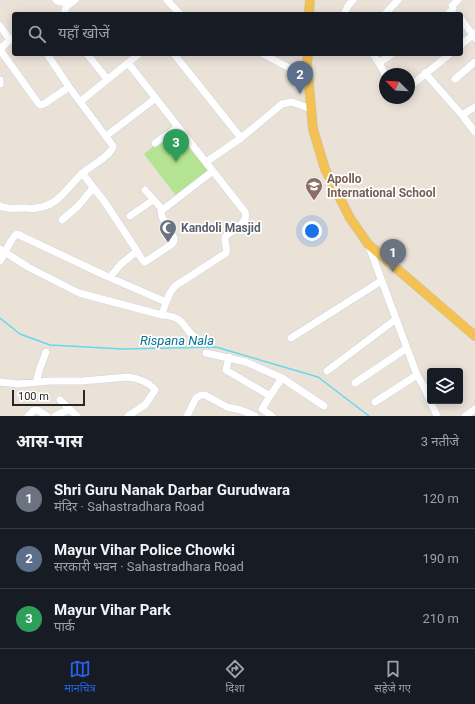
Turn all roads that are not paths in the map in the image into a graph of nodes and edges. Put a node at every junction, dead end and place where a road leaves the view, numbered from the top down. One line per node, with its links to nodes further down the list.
1 (56, 0): 7 (street)
2 (167, 0): 10 (street)
3 (310, 0): 11 (main road)
4 (353, 0): 12 (street)
5 (398, 0): 13 (street)
6 (458, 0): 8 (street)
7 (72, 2): 9 (street)
8 (451, 9)
9 (65, 12)
10 (178, 12)
11 (309, 12)
12 (345, 12)
13 (386, 12)
14 (463, 22): 16 (street)
15 (0, 26): 17 (street)
16 (474, 35): 18 (street)
17 (12, 38): 39 (street)
18 (463, 43)
19 (48, 56): 39 (street)
20 (89, 56): 35 (street)
21 (137, 56): 29 (street)
22 (176, 56): 48 (street)
23 (267, 56): 32 (street)
24 (308, 56): 32 (main road)
25 (374, 56): 30 (street)
26 (389, 56): 30 (street)
27 (447, 56): 33 (street)
28 (475, 62): 34 (street)
29 (128, 63): 35 (street); 40 (street)
30 (379, 63): 31 (street)
31 (382, 68)
32 (308, 73): 43 (main road)
33 (426, 73): 37 (street); 44 (street)
34 (455, 78)
35 (107, 79): 41 (street)
36 (0, 80): 38 (street)
37 (415, 82)
38 (0, 84)
39 (70, 88): 41 (street)
40 (156, 98): 45 (street); 47 (street)
41 (81, 101): 47 (street)
42 (475, 107): 44 (street)
43 (311, 109): 48 (street); 60 (main road)
44 (462, 115): 46 (street)
45 (178, 127): 49 (street); 50 (street)
46 (475, 132)
47 (106, 136): 52 (street)
48 (241, 138): 50 (street)
49 (155, 143)
50 (206, 162): 51 (street)
51 (213, 172): 57 (street); 66 (street)
52 (82, 173): 53 (street); 56 (street)
53 (93, 188): 59 (street); 62 (street)
54 (145, 190): 55 (street)
55 (153, 200): 57 (street); 58 (street)
56 (0, 206)
57 (162, 209): 62 (street)
58 (130, 216)
59 (62, 220)
60 (368, 244): 65 (street); 69 (main road)
61 (3, 251): 63 (street); 64 (street); 67 (street)
62 (136, 251): 64 (street)
63 (0, 261)
64 (110, 277): 66 (street)
65 (381, 281): 68 (street); 70 (street)
66 (166, 302): 67 (street)
67 (162, 315): 71 (street)
68 (396, 319): 72 (street); 76 (street)
69 (475, 336)
70 (291, 338)
71 (202, 341)
72 (407, 348): 77 (street); 81 (street)
73 (46, 352): 80 (street)
74 (206, 353): 75 (street)
75 (229, 357): 78 (street); 82 (street)
76 (327, 371)
77 (417, 375): 84 (street); 97 (street)
78 (282, 378): 82 (street); 85 (street)
79 (0, 382): 80 (street)
80 (36, 382): 93 (street)
81 (355, 383)
82 (270, 396): 88 (street)
83 (60, 400): 86 (street)
84 (375, 402)
85 (324, 406)
86 (70, 409): 91 (street); 92 (street)
87 (475, 409): 98 (street)
88 (260, 413): 96 (street)
89 (28, 416): 90 (street)
90 (47, 416)
91 (55, 416)
92 (77, 416)
93 (128, 416)
94 (187, 416): 95 (street)
95 (255, 416)
96 (272, 416)
97 (437, 416)
98 (465, 416)

